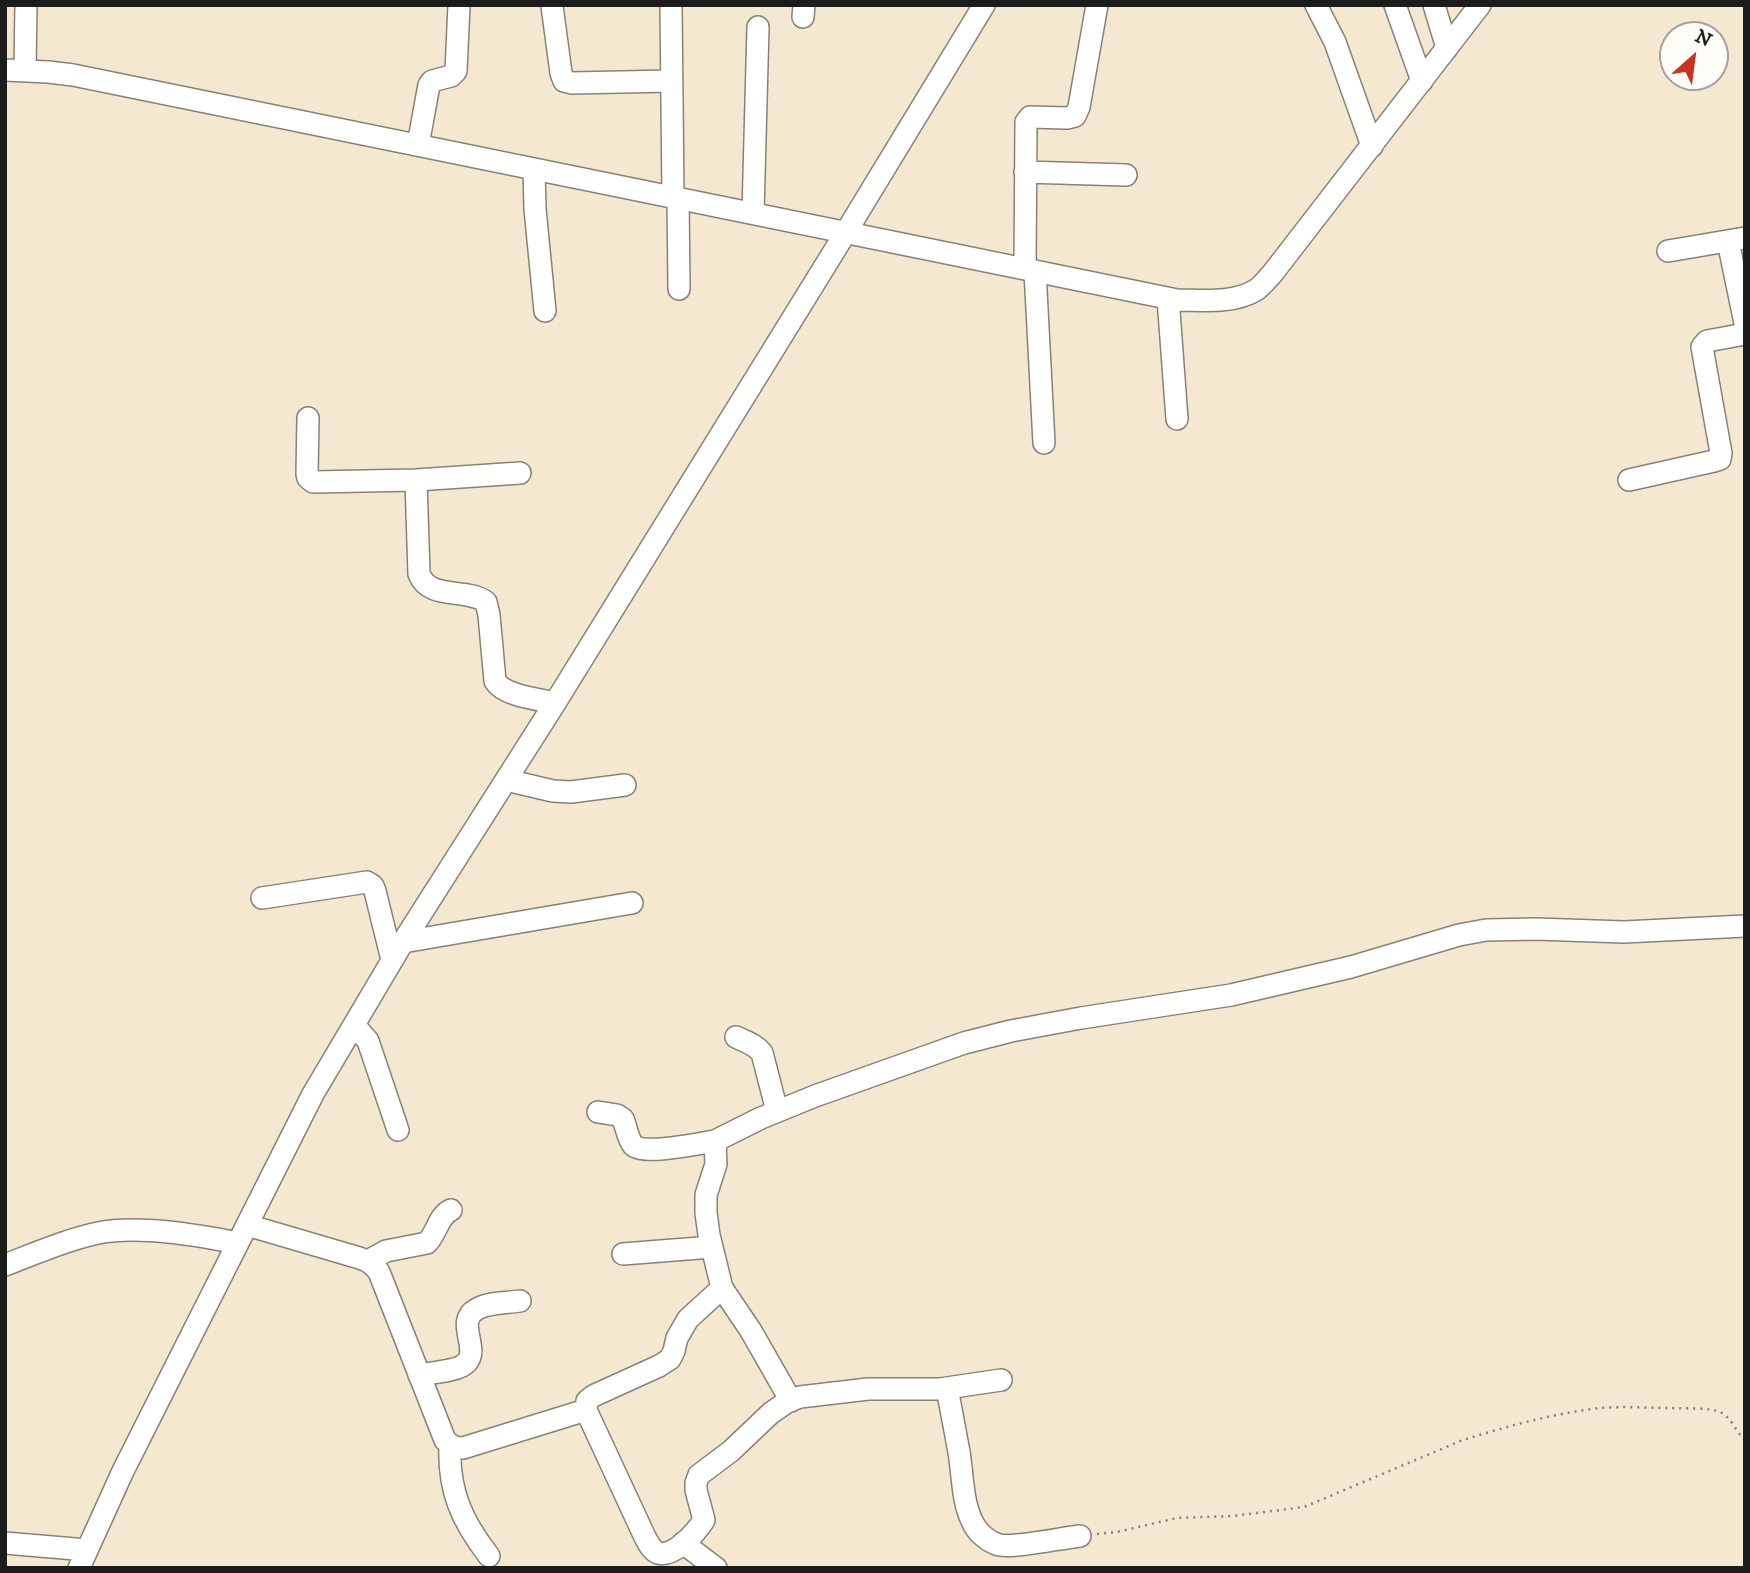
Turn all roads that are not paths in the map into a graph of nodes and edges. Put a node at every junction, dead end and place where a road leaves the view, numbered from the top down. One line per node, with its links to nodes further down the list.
1 (26, 5): 13 (street)
2 (459, 5): 16 (street)
3 (671, 5): 14 (street)
4 (984, 5): 23 (street)
5 (1097, 5): 18 (street)
6 (1316, 5): 17 (street)
7 (1395, 5): 15 (street)
8 (1434, 5): 12 (street)
9 (1480, 5): 12 (street)
10 (552, 6): 14 (street)
11 (758, 27): 22 (street)
12 (1447, 48): 15 (street)
13 (15, 70): 16 (street)
14 (671, 81): 21 (street)
15 (1422, 81): 17 (street)
16 (418, 145): 20 (street)
17 (1372, 146): 28 (street)
18 (1025, 172): 19 (street); 26 (street)
19 (1126, 174)
20 (535, 176): 21 (street); 29 (street)
21 (677, 204): 22 (street); 27 (street)
22 (753, 213): 23 (street)
23 (846, 232): 26 (street); 38 (street)
24 (1736, 240): 25 (street); 30 (street)
25 (1668, 251)
26 (1033, 275): 28 (street); 34 (street)
27 (679, 289)
28 (1168, 303): 33 (street)
29 (545, 311)
30 (1745, 323)
31 (1745, 334): 37 (street)
32 (308, 418): 36 (street)
33 (1177, 419)
34 (1044, 443)
35 (520, 473): 36 (street)
36 (416, 480): 38 (street)
37 (1629, 480)
38 (555, 703): 39 (street)
39 (506, 780): 40 (street); 44 (street)
40 (625, 785)
41 (262, 898): 44 (street)
42 (632, 903): 44 (street)
43 (1745, 926): 47 (street)
44 (398, 951): 45 (street)
45 (354, 1026): 49 (street); 52 (street)
46 (736, 1037): 47 (street)
47 (777, 1111): 50 (street)
48 (598, 1112): 50 (street)
49 (398, 1130)
50 (715, 1141): 53 (street)
51 (452, 1210): 55 (street)
52 (243, 1234): 55 (street); 56 (street); 69 (street)
53 (712, 1247): 54 (street); 57 (street)
54 (623, 1254)
55 (368, 1261): 59 (street)
56 (5, 1265)
57 (722, 1288): 62 (street); 63 (street)
58 (520, 1301): 59 (street)
59 (419, 1375): 64 (street)
60 (1001, 1380): 61 (street)
61 (947, 1388): 62 (street); 65 (street)
62 (791, 1401): 67 (street)
63 (586, 1410): 64 (street); 67 (street)
64 (450, 1446): 68 (street)
65 (1080, 1536)
66 (5, 1543): 69 (street)
67 (683, 1543): 70 (street)
68 (489, 1556)
69 (83, 1559)
70 (716, 1568)

